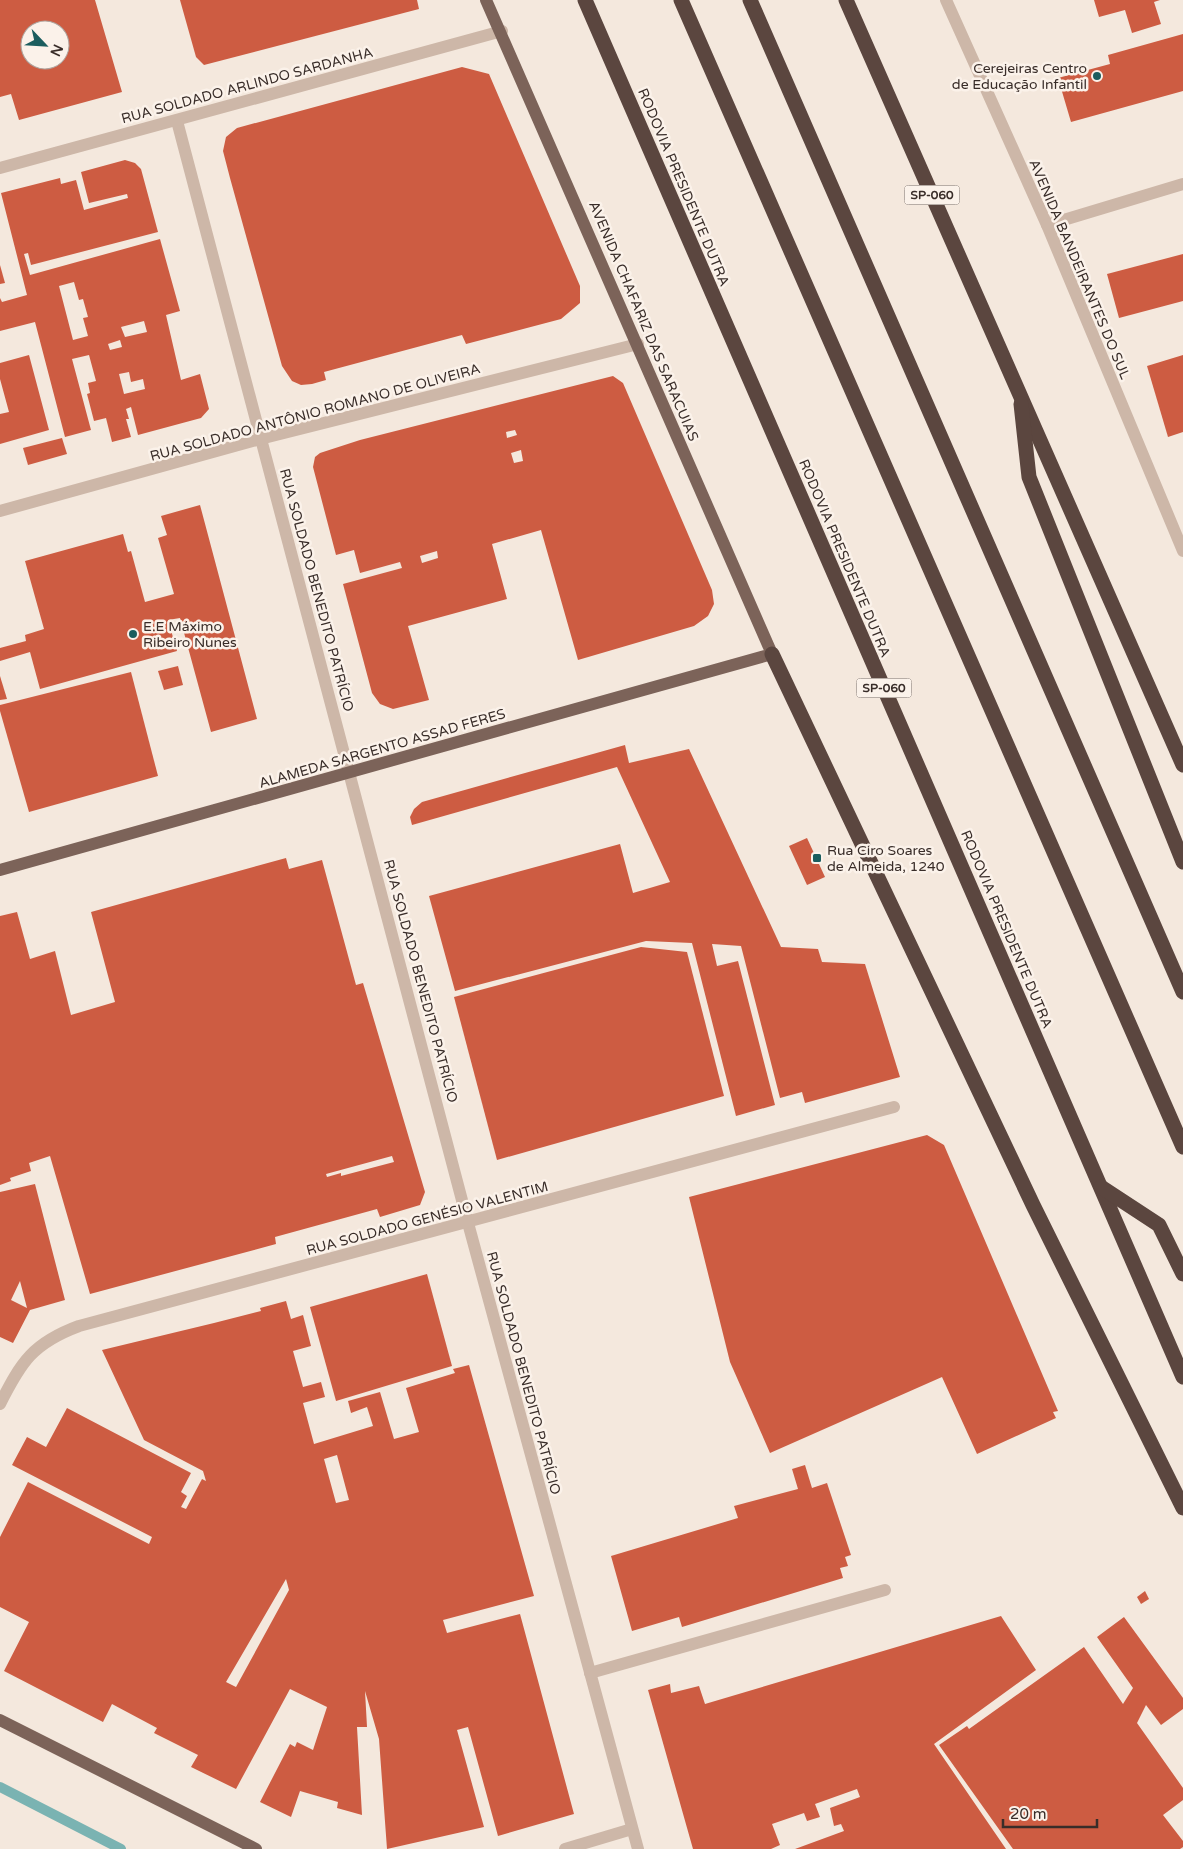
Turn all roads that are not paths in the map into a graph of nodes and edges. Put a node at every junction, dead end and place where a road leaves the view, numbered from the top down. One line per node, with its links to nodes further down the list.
1 (486, 0): 7 (main road, AVENIDA CHAFARIZ DAS SARACUIAS)
2 (585, 0): 25 (highway, RODOVIA PRESIDENTE DUTRA / SP-060)
3 (681, 0): 24 (highway)
4 (750, 0): 22 (highway)
5 (846, 0): 13 (highway, SP-060)
6 (946, 0): 11 (street, AVENIDA BANDEIRANTES DO SUL)
7 (502, 31): 8 (street, RUA SOLDADO ARLINDO SARDANHA); 12 (main road, AVENIDA CHAFARIZ DAS SARACUIAS)
8 (177, 120): 9 (street, RUA SOLDADO ARLINDO SARDANHA); 14 (street, RUA SOLDADO BENEDITO PATRÍCIO)
9 (0, 168)
10 (1183, 184): 11 (street)
11 (1047, 225): 16 (street, AVENIDA BANDEIRANTES DO SUL)
12 (638, 344): 14 (street, RUA SOLDADO ANTÔNIO ROMANO DE OLIVEIRA); 17 (main road, AVENIDA CHAFARIZ DAS SARACUIAS)
13 (1019, 390): 18 (highway, SP-060); 20 (highway)
14 (260, 440): 15 (street, RUA SOLDADO ANTÔNIO ROMANO DE OLIVEIRA); 19 (street, RUA SOLDADO BENEDITO PATRÍCIO)
15 (0, 511)
16 (1182, 548)
17 (772, 654): 19 (main road, ALAMEDA SARGENTO ASSAD FERES); 30 (highway)
18 (1183, 765)
19 (350, 772): 21 (main road, ALAMEDA SARGENTO ASSAD FERES); 26 (street, RUA SOLDADO BENEDITO PATRÍCIO)
20 (1183, 862)
21 (0, 870)
22 (1183, 992)
23 (894, 1107): 26 (street, RUA SOLDADO GENÉSIO VALENTIM)
24 (1183, 1147)
25 (1101, 1188): 27 (highway); 28 (highway, RODOVIA PRESIDENTE DUTRA / SP-060)
26 (468, 1223): 29 (street, RUA SOLDADO GENÉSIO VALENTIM); 32 (street, RUA SOLDADO BENEDITO PATRÍCIO)
27 (1183, 1274)
28 (1183, 1377)
29 (0, 1404)
30 (1183, 1508)
31 (885, 1590): 32 (street)
32 (590, 1674): 34 (street, RUA SOLDADO BENEDITO PATRÍCIO)
33 (0, 1720): 35 (main road)
34 (632, 1829): 36 (street); 37 (street, RUA SOLDADO BENEDITO PATRÍCIO)
35 (256, 1849)
36 (565, 1849)
37 (638, 1849)

